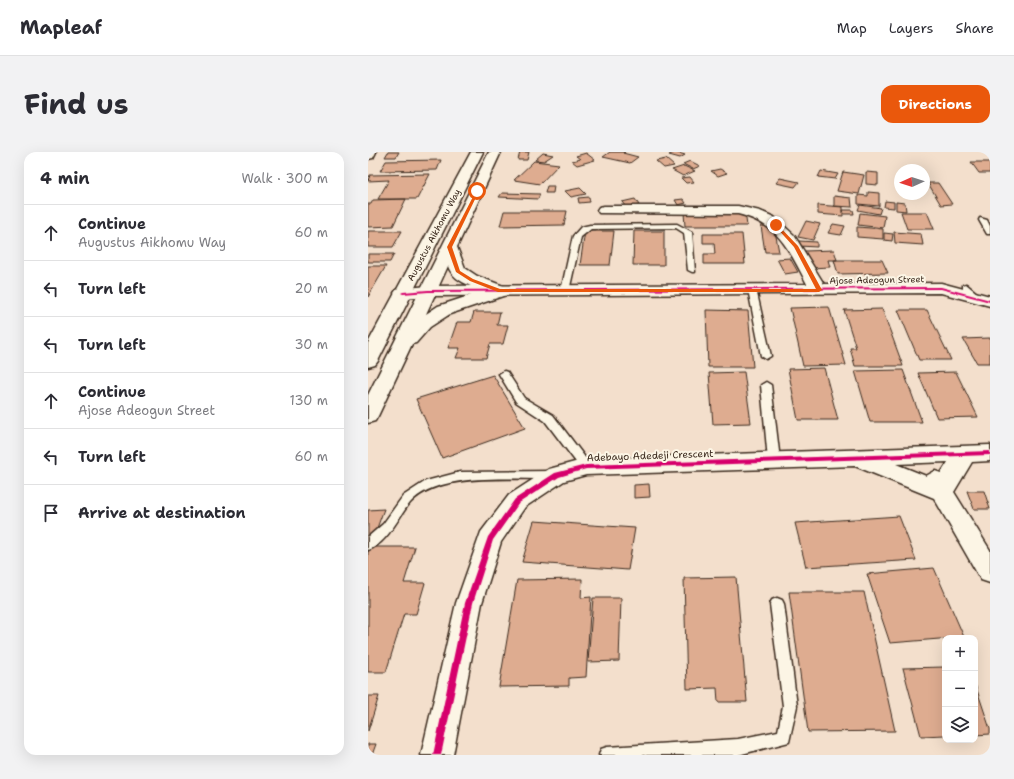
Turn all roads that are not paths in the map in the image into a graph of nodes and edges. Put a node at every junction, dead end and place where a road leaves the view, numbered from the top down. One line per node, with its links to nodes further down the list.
1 (370, 152): 4 (street)
2 (477, 152): 15 (street, Augustus Aikhomu Way)
3 (495, 152): 8 (street, Augustus Aikhomu Way)
4 (368, 155)
5 (604, 210): 11 (street)
6 (983, 220): 7 (lane)
7 (990, 232)
8 (449, 247): 12 (street, Augustus Aikhomu Way); 13 (street)
9 (692, 270): 14 (lane)
10 (752, 289): 11 (street, Ajose Adeogun Street); 14 (street, Ajose Adeogun Street); 19 (lane)
11 (819, 290): 16 (street, Ajose Adeogun Street)
12 (428, 291): 13 (street, Ajose Adeogun Street); 15 (street, Ajose Adeogun Street); 18 (street, Augustus Aikhomu Way)
13 (500, 291): 14 (street, Ajose Adeogun Street); 18 (street)
14 (565, 291)
15 (403, 293): 17 (street, Augustus Aikhomu Way)
16 (977, 294)
17 (372, 347): 20 (street, Augustus Aikhomu Way)
18 (400, 349): 23 (street, Augustus Aikhomu Way)
19 (766, 356)
20 (368, 362)
21 (504, 374): 29 (lane)
22 (766, 385): 28 (lane)
23 (368, 416)
24 (990, 453): 25 (street, Adebayo Adedeji Crescent)
25 (965, 454): 26 (street, Adebayo Adedeji Crescent); 31 (street)
26 (921, 455): 27 (street, Adebayo Adedeji Crescent); 31 (street)
27 (854, 457): 28 (street, Adebayo Adedeji Crescent); 31 (street)
28 (774, 460): 29 (street, Adebayo Adedeji Crescent)
29 (586, 467): 30 (street, Adebayo Adedeji Crescent)
30 (557, 475): 32 (lane); 35 (street, Adebayo Adedeji Crescent)
31 (942, 492): 33 (street)
32 (368, 545)
33 (990, 572)
34 (777, 604): 36 (lane)
35 (437, 755)
36 (607, 755)

